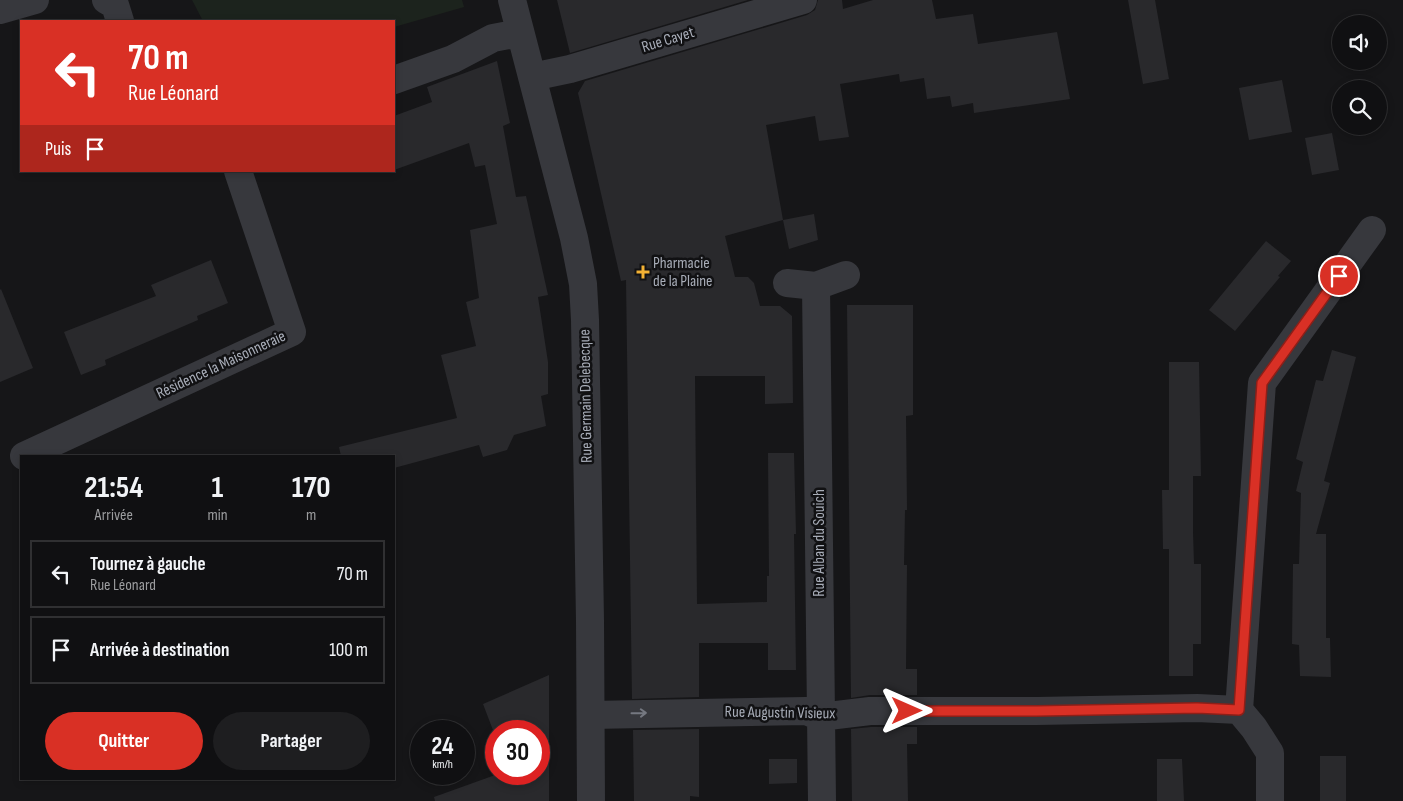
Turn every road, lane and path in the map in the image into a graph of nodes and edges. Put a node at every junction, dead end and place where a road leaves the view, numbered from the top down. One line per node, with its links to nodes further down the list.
1 (35, 0): 5 (street)
2 (106, 0): 6 (street)
3 (512, 0): 7 (street, Rue Germain Delebecque)
4 (803, 0): 8 (street, Rue Cayet)
5 (0, 10)
6 (120, 20)
7 (520, 33): 8 (street, Rue Germain Delebecque); 9 (street)
8 (532, 77): 17 (street, Rue Germain Delebecque)
9 (395, 80)
10 (238, 172): 15 (street, Résidence la Maisonneraie)
11 (1372, 230): 16 (street)
12 (846, 275): 14 (street)
13 (787, 283): 14 (street)
14 (816, 286): 18 (street, Rue Alban du Souich)
15 (27, 455)
16 (1239, 710): 18 (street, Rue Augustin Visieux); 21 (street)
17 (591, 715): 18 (street, Rue Augustin Visieux, one-way to 18); 19 (street, Rue Germain Delebecque)
18 (820, 717): 20 (street, Rue Alban du Souich)
19 (591, 801)
20 (822, 801)
21 (1270, 801)

